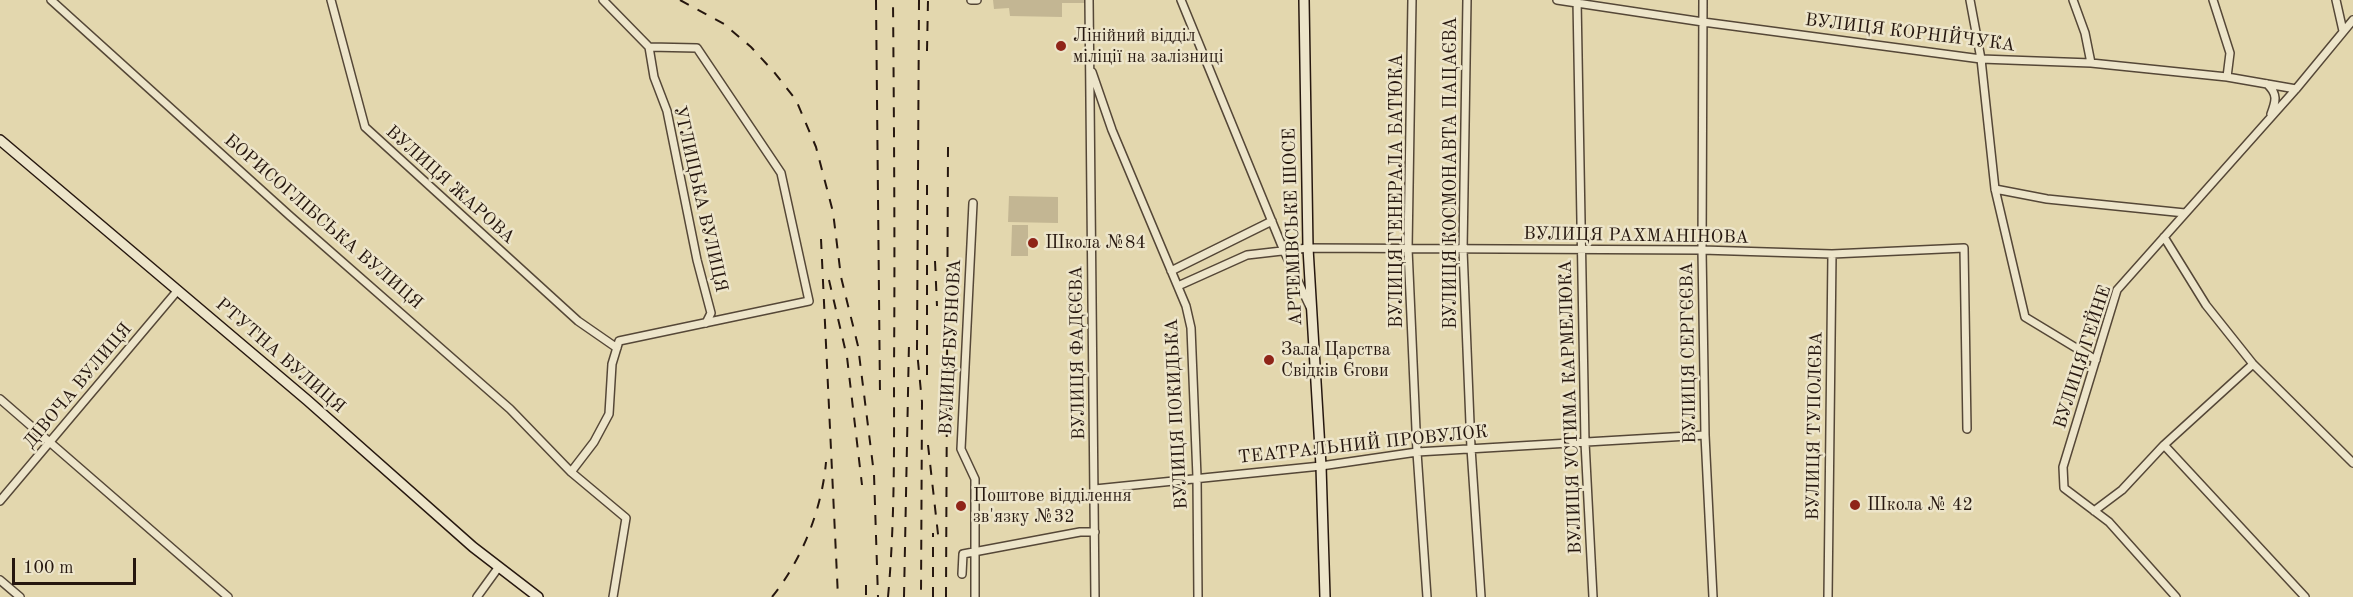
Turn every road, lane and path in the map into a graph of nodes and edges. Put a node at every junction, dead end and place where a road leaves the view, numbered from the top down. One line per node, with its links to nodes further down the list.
1 (51, 0): 58 (street, БОРИСОГЛІБСЬКА ВУЛИЦЯ)
2 (331, 0): 45 (street, ВУЛИЦЯ ЖАРОВА)
3 (603, 0): 19 (street)
4 (1089, 0): 22 (street, ВУЛИЦЯ ФАДЄЄВА)
5 (1181, 0): 31 (street)
6 (1304, 0): 33 (main road, АРТЕМІВСЬКЕ ШОСЕ)
7 (1412, 0): 34 (street, ВУЛИЦЯ ГЕНЕРАЛА БАТЮКА)
8 (1467, 0): 36 (street, ВУЛИЦЯ КОСМОНАВТА ПАЦАЄВА)
9 (1557, 0): 15 (street, ВУЛИЦЯ КОРНІЙЧУКА)
10 (1702, 0): 17 (street, ВУЛИЦЯ СЕРГЄЄВА)
11 (1970, 0): 20 (street)
12 (2073, 0): 21 (street)
13 (2213, 0): 23 (street)
14 (2336, 0): 18 (street)
15 (1577, 2): 17 (street, ВУЛИЦЯ КОРНІЙЧУКА); 35 (street, ВУЛИЦЯ УСТИМА КАРМЕЛЮКА)
16 (2353, 20): 18 (street, ВУЛИЦЯ ГЕЙНЕ)
17 (1703, 22): 20 (street, ВУЛИЦЯ КОРНІЙЧУКА); 37 (street, ВУЛИЦЯ СЕРГЄЄВА)
18 (2343, 31): 25 (street, ВУЛИЦЯ ГЕЙНЕ)
19 (649, 47): 44 (street, УГЛИЦЬКА ВУЛИЦЯ); 44 (street)
20 (1981, 59): 21 (street, ВУЛИЦЯ КОРНІЙЧУКА); 28 (street)
21 (2091, 63): 23 (street, ВУЛИЦЯ КОРНІЙЧУКА)
22 (1090, 67): 40 (street, ВУЛИЦЯ ПОКИДЬКА); 60 (street, ВУЛИЦЯ ФАДЄЄВА)
23 (2227, 77): 24 (street, ВУЛИЦЯ КОРНІЙЧУКА)
24 (2266, 83): 25 (street, ВУЛИЦЯ КОРНІЙЧУКА); 26 (street)
25 (2296, 89): 26 (street, ВУЛИЦЯ ГЕЙНЕ)
26 (2269, 119): 30 (street, ВУЛИЦЯ ГЕЙНЕ)
27 (0, 140): 42 (main road, РТУТНА ВУЛИЦЯ)
28 (1995, 189): 30 (street); 46 (street)
29 (973, 203): 64 (street, ВУЛИЦЯ БУБНОВА)
30 (2185, 213): 32 (street, ВУЛИЦЯ ГЕЙНЕ)
31 (1272, 221): 38 (street); 40 (street)
32 (2164, 237): 46 (street, ВУЛИЦЯ ГЕЙНЕ); 47 (street)
33 (1308, 248): 34 (street, ВУЛИЦЯ РАХМАНІНОВА); 38 (street, ВУЛИЦЯ РАХМАНІНОВА); 43 (main road, АРТЕМІВСЬКЕ ШОСЕ)
34 (1408, 249): 36 (street, ВУЛИЦЯ РАХМАНІНОВА); 55 (street, ВУЛИЦЯ ГЕНЕРАЛА БАТЮКА)
35 (1581, 249): 36 (street, ВУЛИЦЯ РАХМАНІНОВА); 37 (street, ВУЛИЦЯ РАХМАНІНОВА); 52 (street, ВУЛИЦЯ УСТИМА КАРМЕЛЮКА)
36 (1463, 250): 54 (street, ВУЛИЦЯ КОСМОНАВТА ПАЦАЄВА)
37 (1702, 250): 39 (street, ВУЛИЦЯ РАХМАНІНОВА); 50 (street, ВУЛИЦЯ СЕРГЄЄВА)
38 (1284, 251): 41 (street, ВУЛИЦЯ РАХМАНІНОВА); 43 (street)
39 (1832, 254): 49 (street, ВУЛИЦЯ РАХМАНІНОВА); 81 (street, ВУЛИЦЯ ТУПОЛЄВА)
40 (1171, 271): 41 (street, ВУЛИЦЯ ПОКИДЬКА)
41 (1178, 286): 59 (street, ВУЛИЦЯ ПОКИДЬКА)
42 (177, 290): 51 (street, ДІВОЧА ВУЛИЦЯ); 65 (main road, РТУТНА ВУЛИЦЯ)
43 (1312, 310): 57 (main road, АРТЕМІВСЬКЕ ШОСЕ)
44 (706, 323): 45 (street)
45 (618, 344): 58 (street)
46 (2096, 360): 62 (street, ВУЛИЦЯ ГЕЙНЕ)
47 (2253, 364): 53 (street); 56 (street)
48 (0, 399): 51 (street)
49 (1966, 429)
50 (1705, 435): 52 (street, ТЕАТРАЛЬНИЙ ПРОВУЛОК); 80 (street, ВУЛИЦЯ СЕРГЄЄВА)
51 (50, 442): 61 (street, ДІВОЧА ВУЛИЦЯ); 69 (street)
52 (1586, 442): 54 (street, ТЕАТРАЛЬНИЙ ПРОВУЛОК); 79 (street, ВУЛИЦЯ УСТИМА КАРМЕЛЮКА)
53 (2164, 445): 62 (street); 83 (street)
54 (1471, 448): 55 (street, ТЕАТРАЛЬНИЙ ПРОВУЛОК); 78 (street, ВУЛИЦЯ КОСМОНАВТА ПАЦАЄВА)
55 (1417, 452): 57 (street, ТЕАТРАЛЬНИЙ ПРОВУЛОК); 77 (street, ВУЛИЦЯ ГЕНЕРАЛА БАТЮКА)
56 (2353, 463)
57 (1321, 466): 59 (street, ТЕАТРАЛЬНИЙ ПРОВУЛОК); 76 (main road, АРТЕМІВСЬКЕ ШОСЕ)
58 (571, 472): 72 (street, БОРИСОГЛІБСЬКА ВУЛИЦЯ)
59 (1197, 477): 60 (street, ТЕАТРАЛЬНИЙ ПРОВУЛОК); 75 (street, ВУЛИЦЯ ПОКИДЬКА)
60 (1095, 489): 63 (street, ВУЛИЦЯ ФАДЄЄВА)
61 (0, 501)
62 (2094, 511): 82 (street, ВУЛИЦЯ ГЕЙНЕ)
63 (1095, 532): 64 (street); 74 (street, ВУЛИЦЯ ФАДЄЄВА)
64 (976, 553): 66 (street); 73 (street, ВУЛИЦЯ БУБНОВА)
65 (498, 568): 70 (street); 71 (main road, РТУТНА ВУЛИЦЯ)
66 (962, 574)
67 (0, 580): 68 (street)
68 (20, 597)
69 (228, 597)
70 (477, 597)
71 (538, 597)
72 (613, 597)
73 (975, 597)
74 (1095, 597)
75 (1198, 597)
76 (1325, 597)
77 (1427, 597)
78 (1481, 597)
79 (1593, 597)
80 (1713, 597)
81 (1828, 597)
82 (2176, 597)
83 (2305, 597)

